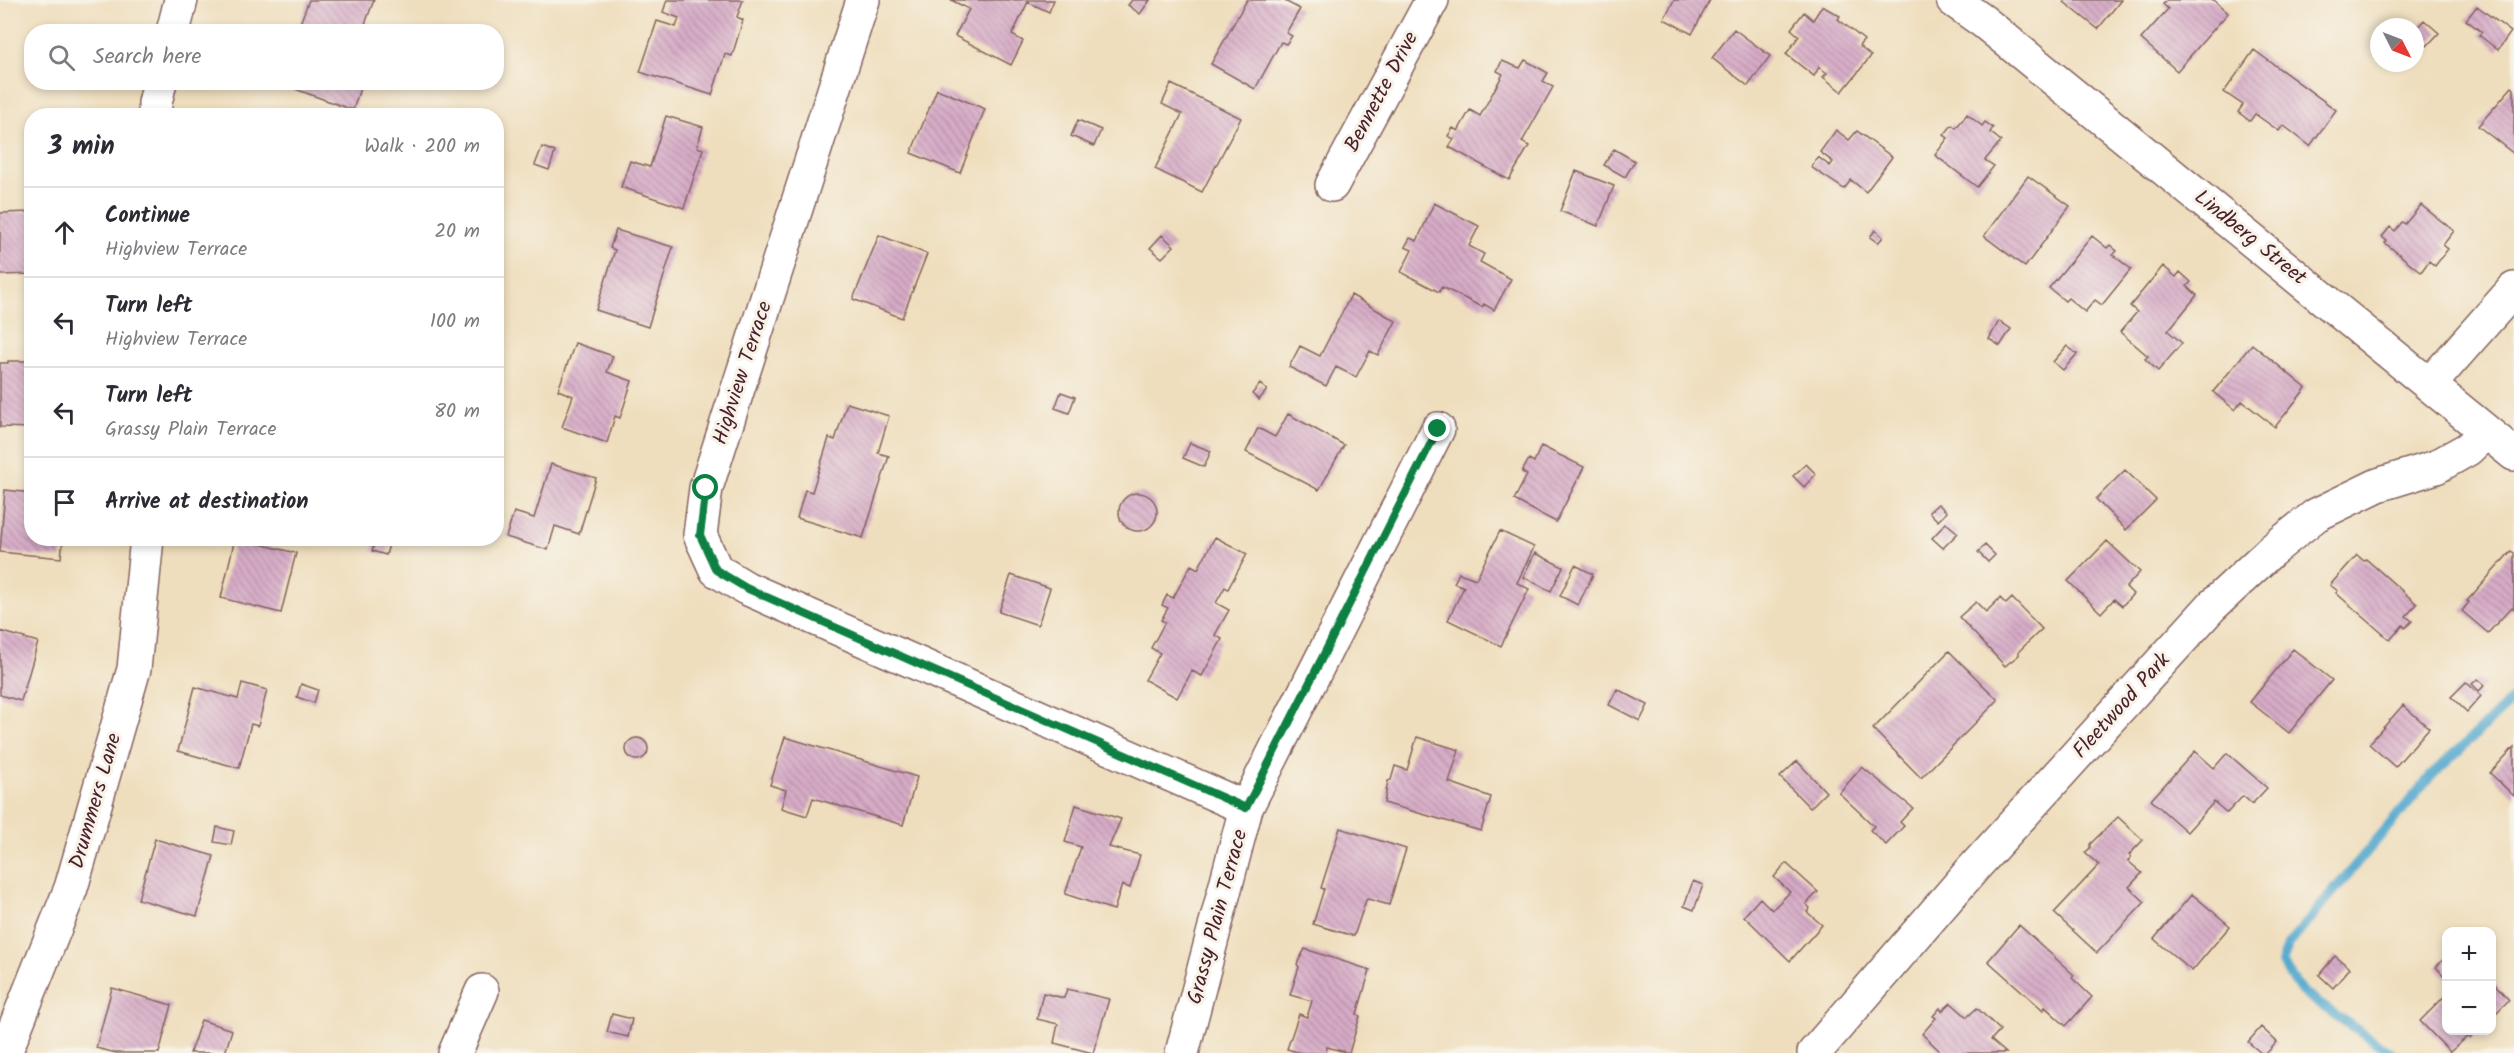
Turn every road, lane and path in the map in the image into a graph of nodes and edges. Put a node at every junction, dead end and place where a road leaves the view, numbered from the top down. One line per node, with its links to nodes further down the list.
1 (181, 0): 5 (street)
2 (862, 0): 15 (street, Highview Terrace)
3 (1432, 0): 8 (street, Bennette Drive)
4 (1953, 0): 10 (street, Lindberg Street)
5 (175, 24)
6 (158, 90): 7 (street)
7 (155, 108)
8 (1332, 185)
9 (2514, 289): 10 (street)
10 (2430, 384): 12 (street, Lindberg Street)
11 (1438, 429): 15 (street, Grassy Plain Terrace)
12 (2486, 432): 13 (street, Lindberg Street); 20 (street, Fleetwood Park)
13 (2514, 454)
14 (146, 546): 17 (street, Drummers Lane)
15 (1246, 808): 19 (street, Grassy Plain Terrace)
16 (482, 991): 18 (street)
17 (5, 1053)
18 (455, 1053)
19 (1182, 1053)
20 (1814, 1053)

